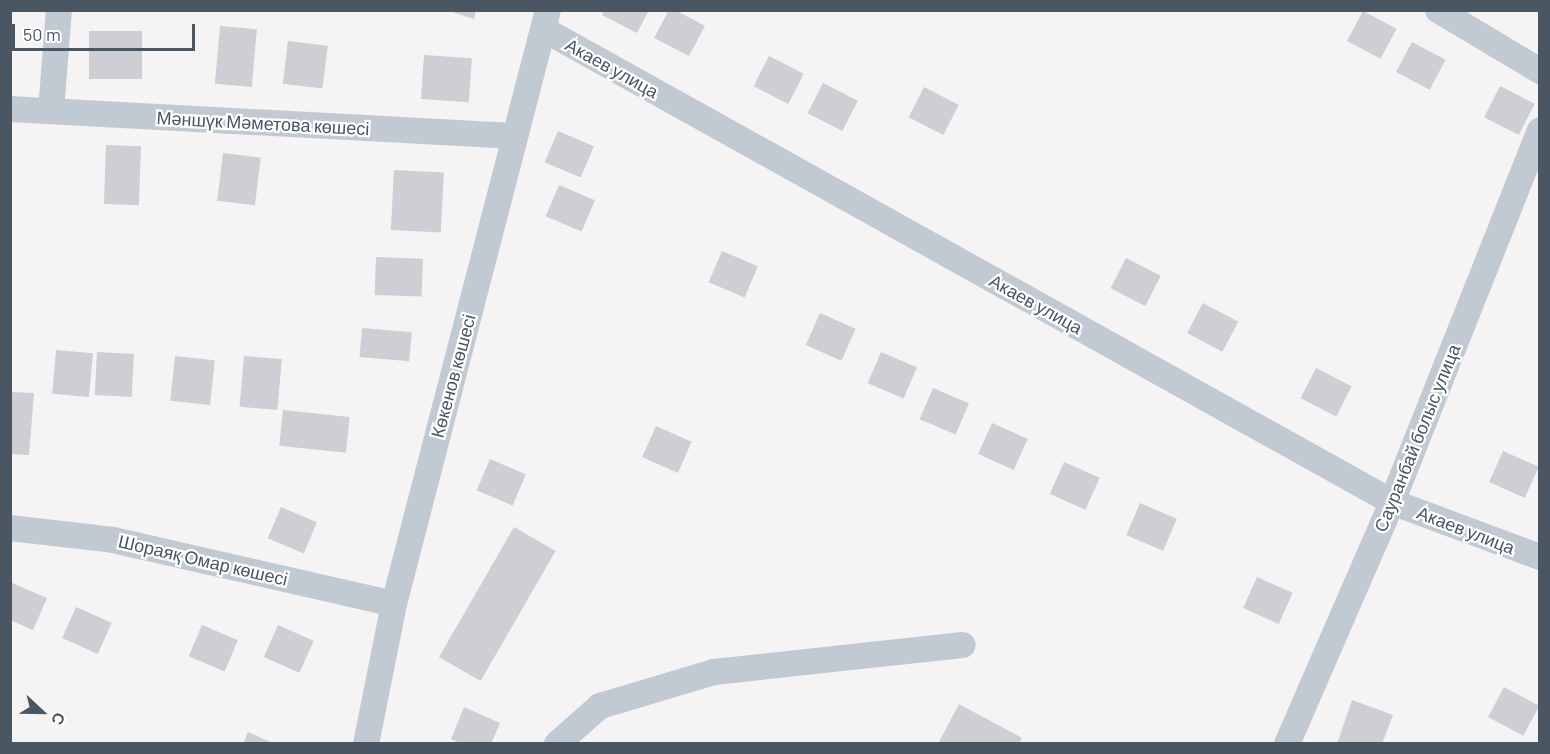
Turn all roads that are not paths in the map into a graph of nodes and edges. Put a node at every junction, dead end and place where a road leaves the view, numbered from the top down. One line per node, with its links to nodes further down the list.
1 (59, 10): 6 (street)
2 (1438, 10): 4 (street)
3 (545, 20): 8 (street, Көкенов көшесі); 9 (street, Акаев улица)
4 (1539, 71)
5 (10, 109): 6 (street, Мәншүк Мәметова көшесі)
6 (51, 111): 8 (street, Мәншүк Мәметова көшесі)
7 (1539, 130): 9 (street, Сауранбай болыс улица)
8 (515, 136): 12 (street, Көкенов көшесі)
9 (1392, 502): 11 (street, Акаев улица); 16 (street, Сауранбай болыс улица)
10 (10, 528): 12 (street, Шораяқ Омар көшесі)
11 (1539, 557)
12 (394, 604): 14 (street, Көкенов көшесі)
13 (963, 645): 15 (street)
14 (366, 744)
15 (557, 744)
16 (1287, 744)

